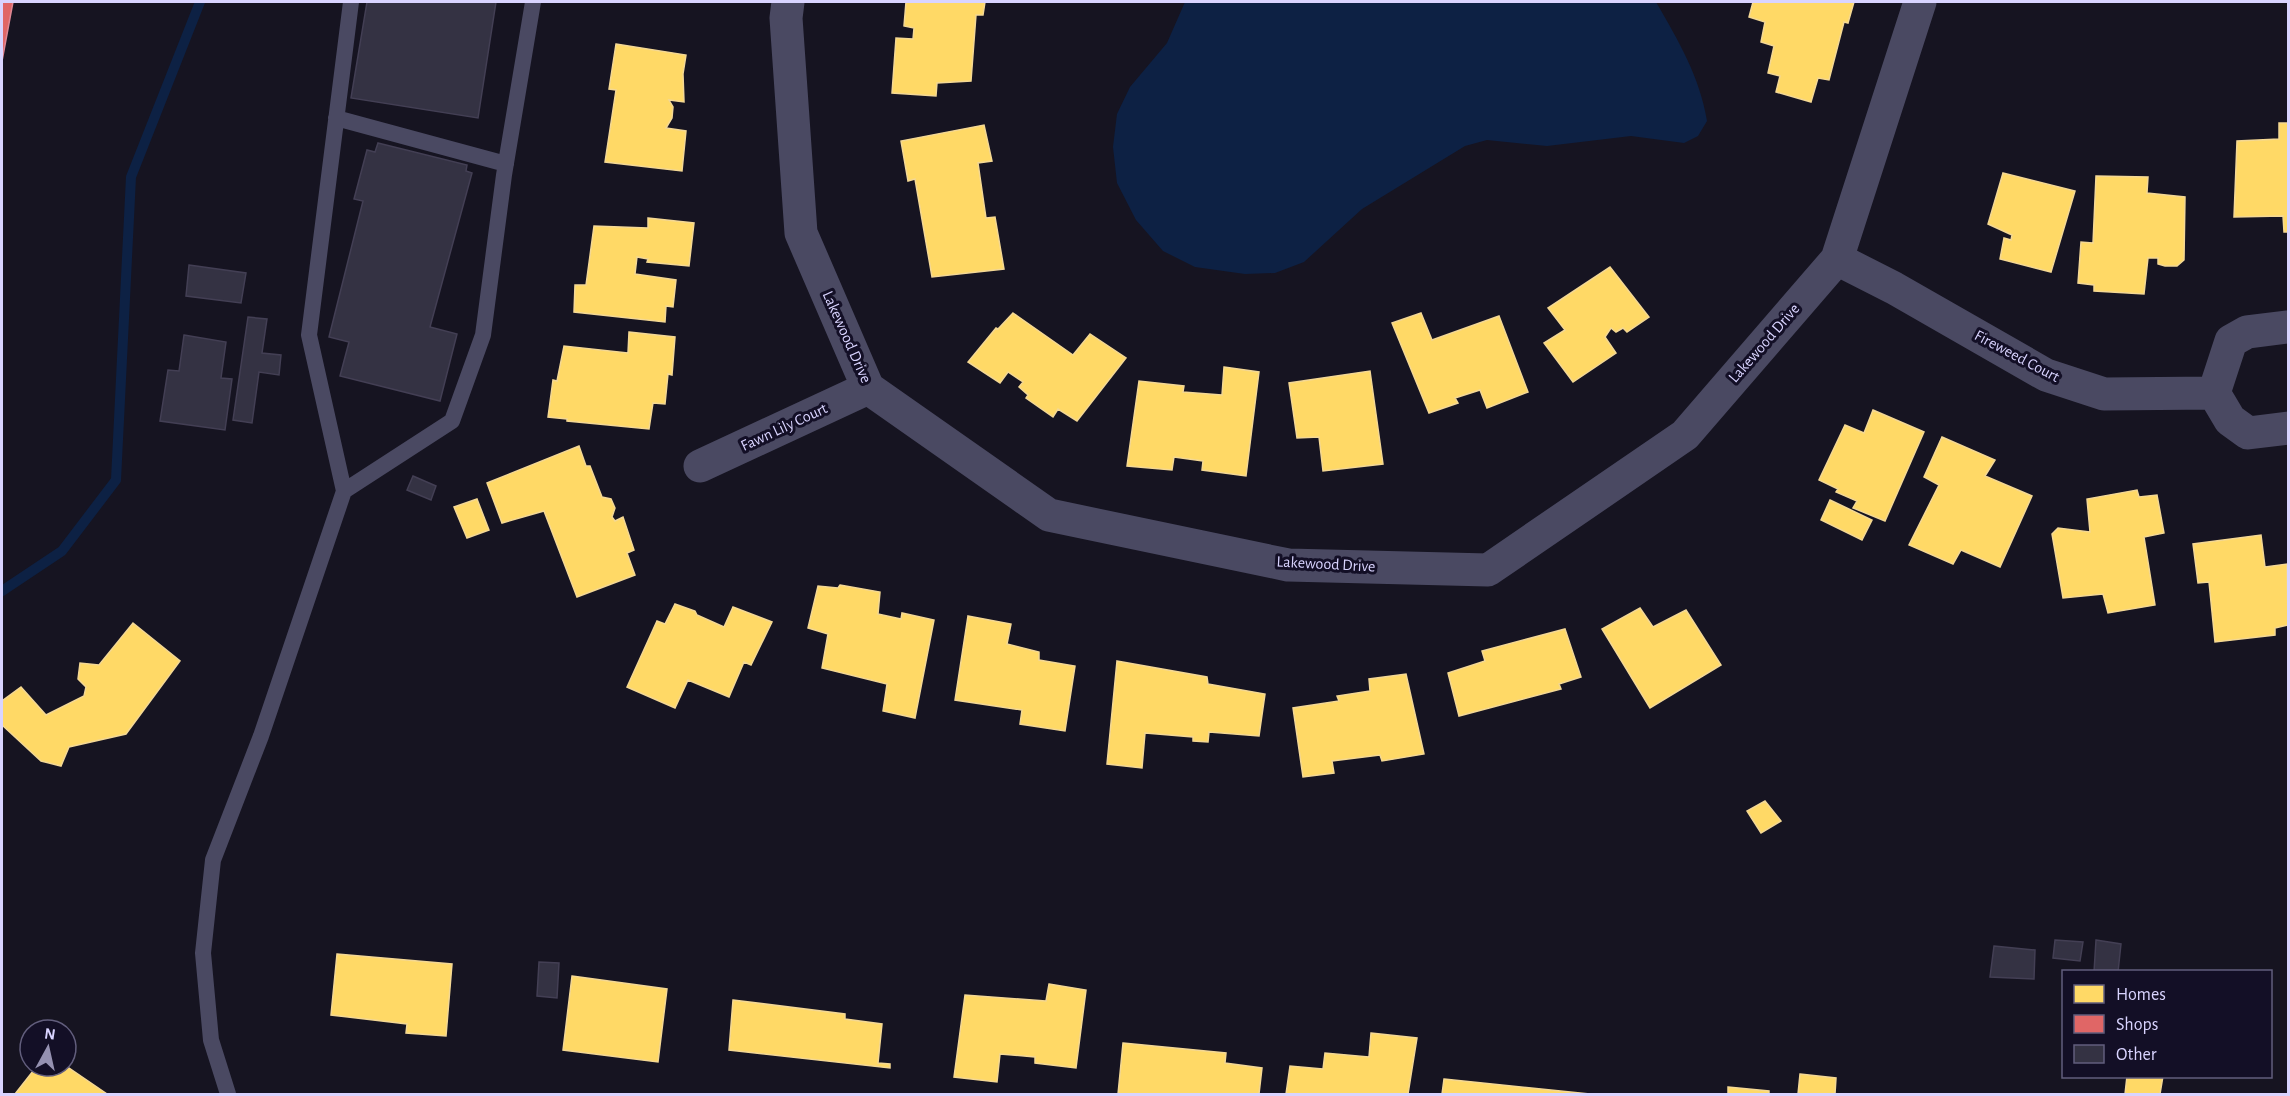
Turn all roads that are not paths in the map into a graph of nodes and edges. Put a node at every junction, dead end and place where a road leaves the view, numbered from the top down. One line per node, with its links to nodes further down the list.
1 (351, 2): 5 (lane)
2 (533, 2): 6 (lane)
3 (788, 2): 9 (street, Lakewood Drive)
4 (1920, 2): 7 (street, Lakewood Drive)
5 (336, 118): 6 (lane); 13 (lane)
6 (506, 164): 13 (lane)
7 (1837, 259): 9 (street, Lakewood Drive); 10 (street, Fireweed Court)
8 (2289, 327): 10 (street)
9 (868, 388): 12 (street, Fawn Lily Court)
10 (2214, 393): 11 (street)
11 (2289, 428)
12 (700, 466)
13 (344, 491): 14 (lane)
14 (228, 1095)

